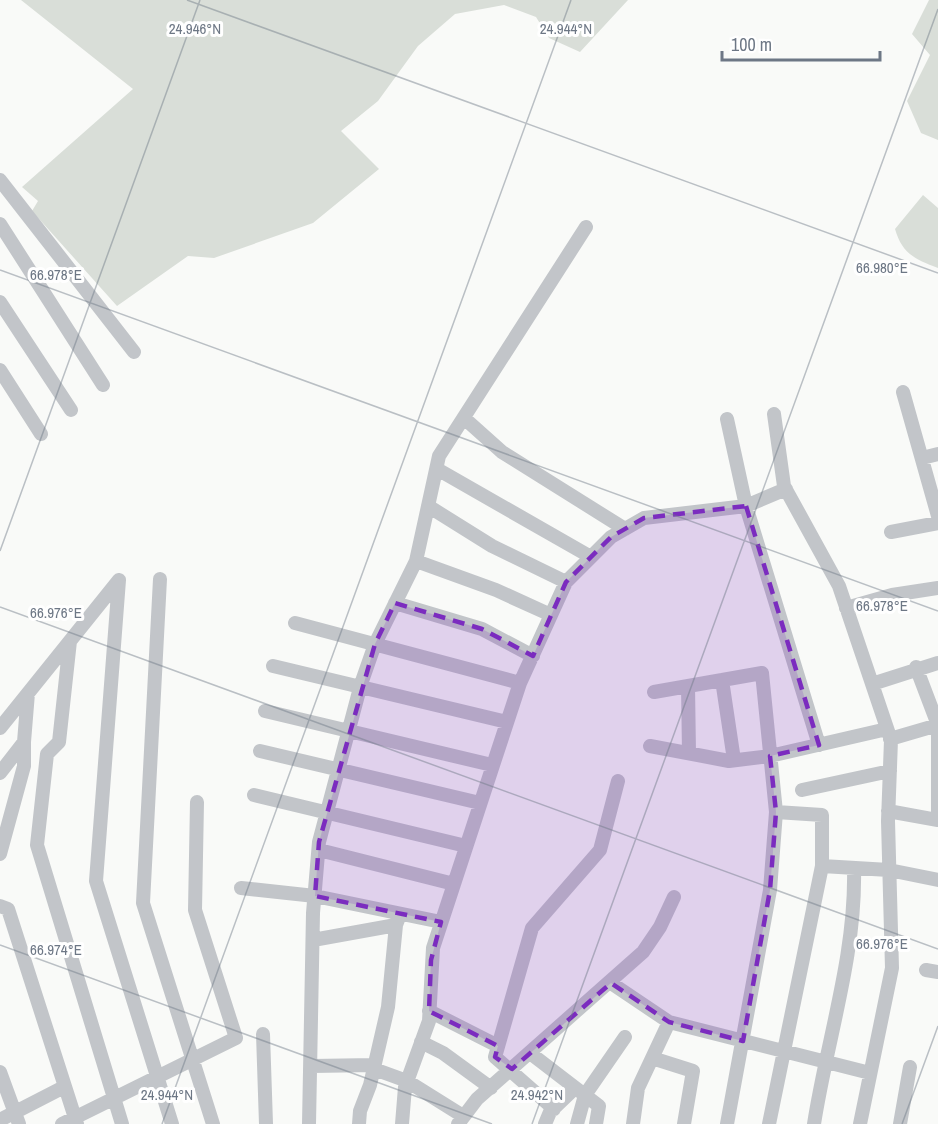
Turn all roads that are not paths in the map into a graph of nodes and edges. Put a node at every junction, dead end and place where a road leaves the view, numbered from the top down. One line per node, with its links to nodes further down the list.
1 (0, 180): 5 (street)
2 (0, 224): 7 (street)
3 (586, 228): 11 (street)
4 (0, 302): 9 (street)
5 (134, 352)
6 (0, 370): 13 (street)
7 (103, 385)
8 (903, 392): 15 (street)
9 (71, 410)
10 (774, 414): 17 (street)
11 (464, 418): 16 (street); 22 (street)
12 (728, 419): 19 (street)
13 (41, 434)
14 (938, 454): 15 (street)
15 (922, 458): 20 (street)
16 (437, 469): 18 (street); 24 (street)
17 (786, 489): 19 (street); 30 (street)
18 (429, 506): 25 (street); 27 (street)
19 (746, 506): 22 (street); 53 (street)
20 (938, 516)
21 (938, 523): 23 (street)
22 (625, 529): 24 (street)
23 (891, 531)
24 (591, 557): 27 (street)
25 (416, 561): 29 (street); 31 (street)
26 (160, 579): 99 (street)
27 (566, 582): 31 (street)
28 (938, 588): 30 (street)
29 (395, 603): 34 (street); 35 (street)
30 (846, 608): 41 (street)
31 (551, 615): 35 (street)
32 (296, 623): 34 (street)
33 (70, 641): 45 (street); 107 (street); 112 (street)
34 (375, 644): 40 (street); 43 (street)
35 (533, 656): 40 (street)
36 (938, 663): 38 (street)
37 (273, 666): 43 (street)
38 (916, 668): 41 (street); 48 (street)
39 (722, 680): 42 (street); 57 (street); 58 (street)
40 (520, 683): 47 (street)
41 (872, 684): 51 (street)
42 (688, 686): 44 (street); 56 (street)
43 (360, 687): 47 (street); 50 (street)
44 (654, 692)
45 (28, 693): 49 (street); 52 (street)
46 (265, 711): 50 (street)
47 (507, 722): 59 (street)
48 (938, 725): 51 (street); 63 (street)
49 (0, 728)
50 (348, 731): 59 (street); 60 (street)
51 (889, 734): 53 (street); 61 (street)
52 (24, 742): 62 (street); 75 (street)
53 (819, 745): 57 (street)
54 (650, 746): 56 (street)
55 (260, 751): 60 (street)
56 (688, 753): 58 (street)
57 (770, 756): 58 (street); 71 (street)
58 (734, 760)
59 (492, 765): 68 (street)
60 (338, 769): 68 (street); 69 (street)
61 (890, 771): 65 (street); 70 (street)
62 (0, 773)
63 (938, 778): 72 (street)
64 (618, 781): 95 (street)
65 (802, 790)
66 (254, 795): 69 (street)
67 (197, 802): 99 (street)
68 (480, 803): 73 (street)
69 (327, 811): 73 (street); 74 (street)
70 (888, 811): 72 (street); 78 (street)
71 (776, 812): 76 (street); 93 (street)
72 (938, 820)
73 (466, 846): 80 (street)
74 (319, 850): 80 (street); 82 (street)
75 (0, 854)
76 (822, 866): 77 (street); 96 (street)
77 (854, 870): 78 (street); 100 (street)
78 (890, 870): 79 (street); 106 (street)
79 (938, 880)
80 (454, 884): 86 (street)
81 (242, 888): 82 (street)
82 (315, 896): 85 (street); 87 (street)
83 (674, 897): 88 (street)
84 (0, 906): 109 (street)
85 (398, 920): 86 (street); 87 (street); 102 (street)
86 (441, 922): 89 (street)
87 (313, 940): 101 (street)
88 (611, 983): 90 (street); 97 (street)
89 (429, 1011): 94 (street); 95 (street)
90 (669, 1022): 93 (street); 98 (street)
91 (263, 1034): 121 (street)
92 (625, 1037): 111 (street)
93 (743, 1041): 96 (street); 130 (street)
94 (421, 1042): 108 (street); 110 (street)
95 (498, 1046): 104 (street)
96 (785, 1052): 100 (street); 131 (street)
97 (530, 1053): 104 (street); 111 (street)
98 (652, 1058): 128 (street); 129 (street)
99 (193, 1059): 107 (street); 120 (street)
100 (824, 1062): 106 (street); 132 (street)
101 (312, 1066): 102 (street); 122 (street)
102 (374, 1067): 108 (street); 123 (street)
103 (910, 1067): 134 (street)
104 (512, 1069): 110 (street); 113 (street)
105 (0, 1072): 114 (street)
106 (870, 1073): 133 (street)
107 (157, 1077): 112 (street); 119 (street)
108 (407, 1081): 116 (street); 124 (street)
109 (64, 1087): 114 (street); 117 (street)
110 (491, 1088): 116 (street)
111 (580, 1091): 113 (street); 126 (street); 127 (street)
112 (113, 1099): 117 (street); 118 (street)
113 (554, 1108): 125 (street)
114 (16, 1118): 115 (street)
115 (0, 1119)
116 (460, 1120)
117 (71, 1122)
118 (122, 1124)
119 (172, 1124)
120 (213, 1124)
121 (266, 1124)
122 (309, 1124)
123 (359, 1124)
124 (402, 1124)
125 (545, 1124)
126 (577, 1124)
127 (596, 1124)
128 (633, 1124)
129 (684, 1124)
130 (727, 1124)
131 (769, 1124)
132 (814, 1124)
133 (860, 1124)
134 (900, 1124)

